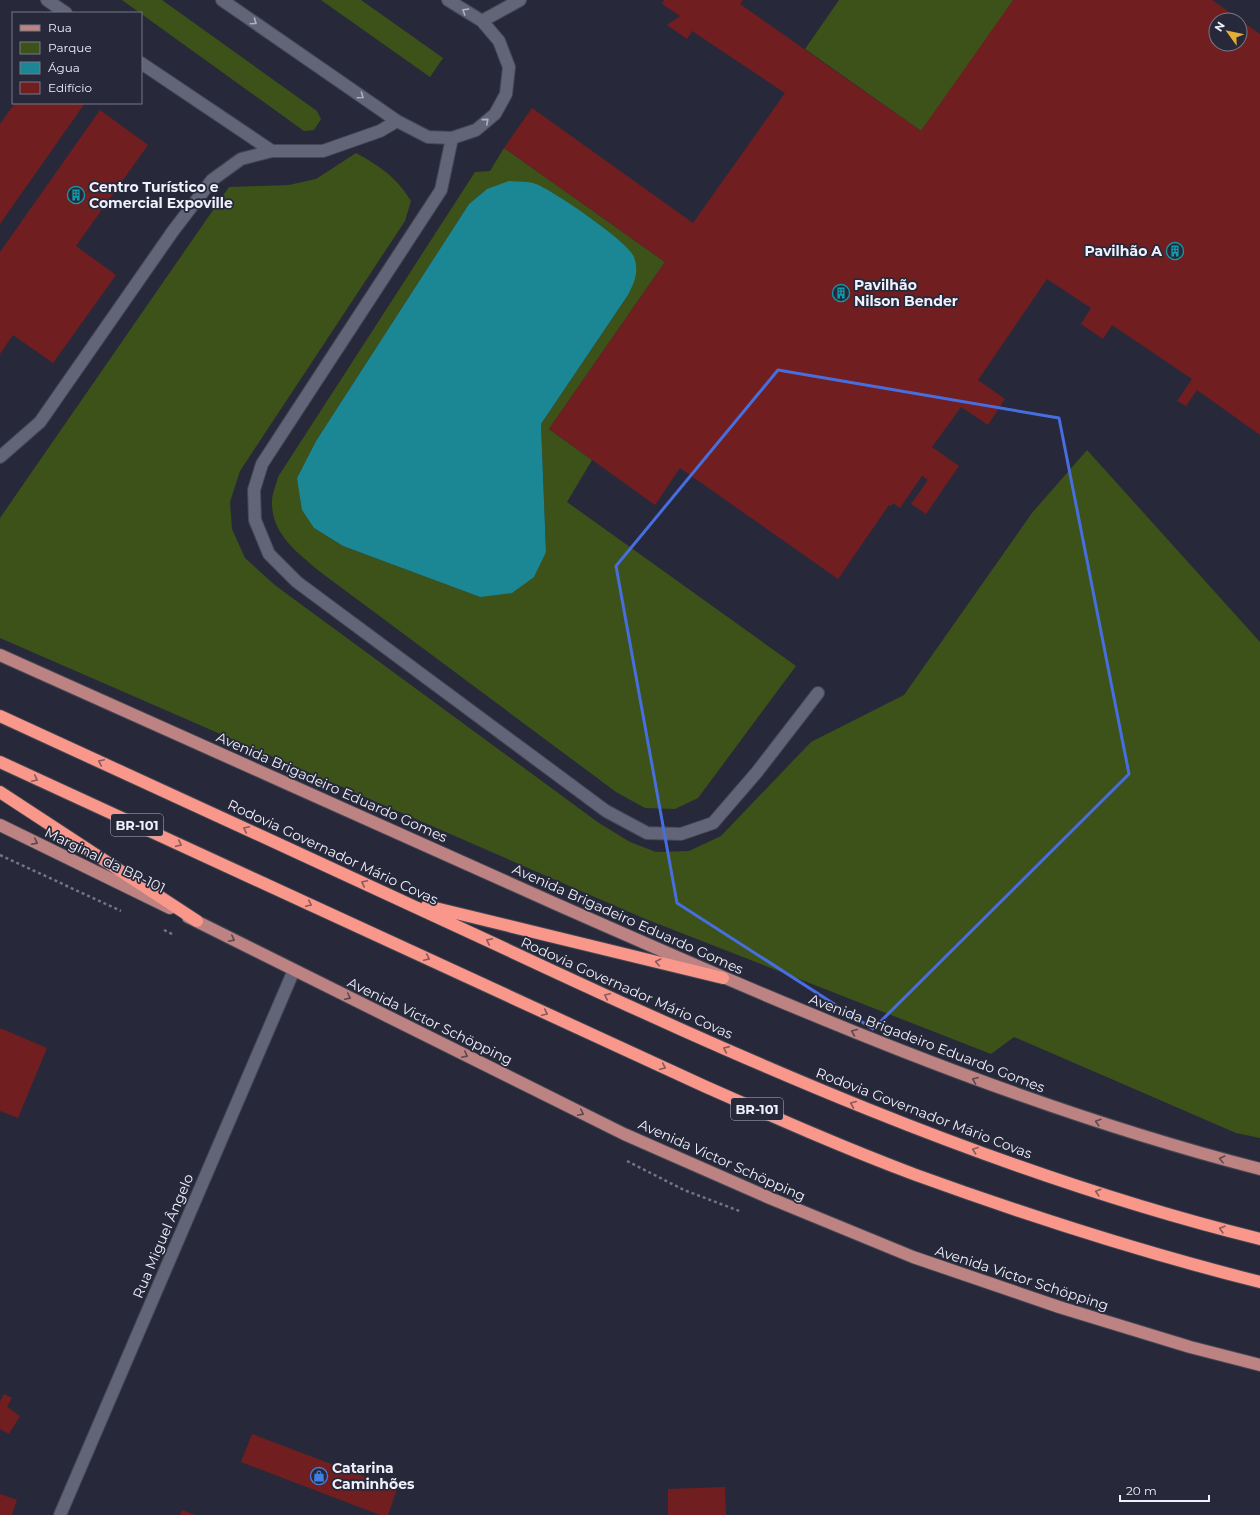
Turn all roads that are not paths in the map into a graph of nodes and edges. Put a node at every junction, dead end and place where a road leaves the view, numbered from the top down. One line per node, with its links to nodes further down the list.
1 (47, 0): 5 (street)
2 (222, 0): 8 (street, one-way to 8)
3 (448, 0): 6 (street, one-way to 3)
4 (520, 0): 6 (street)
5 (65, 12)
6 (482, 22): 9 (street, one-way to 6)
7 (142, 64): 10 (street)
8 (396, 121): 9 (street); 10 (street)
9 (452, 138): 13 (street)
10 (272, 151): 11 (street)
11 (0, 457)
12 (0, 655): 21 (main road, Avenida Brigadeiro Eduardo Gomes)
13 (818, 693)
14 (0, 716): 18 (highway, Rodovia Governador Mário Covas, one-way to 14)
15 (0, 762): 24 (highway, BR-101, one-way to 24)
16 (0, 792): 19 (highway)
17 (0, 825): 19 (main road, Marginal da BR-101, one-way to 19)
18 (399, 899): 21 (highway, one-way to 18); 23 (highway, Rodovia Governador Mário Covas, one-way to 18)
19 (197, 922): 20 (main road, Avenida Victor Schöpping, one-way to 20)
20 (294, 970): 25 (main road, Avenida Victor Schöpping, one-way to 25); 26 (street, Rua Miguel Ângelo)
21 (723, 978): 22 (main road, Avenida Brigadeiro Eduardo Gomes, one-way to 21)
22 (1260, 1169)
23 (1260, 1239)
24 (1260, 1282)
25 (1260, 1365)
26 (60, 1515)

